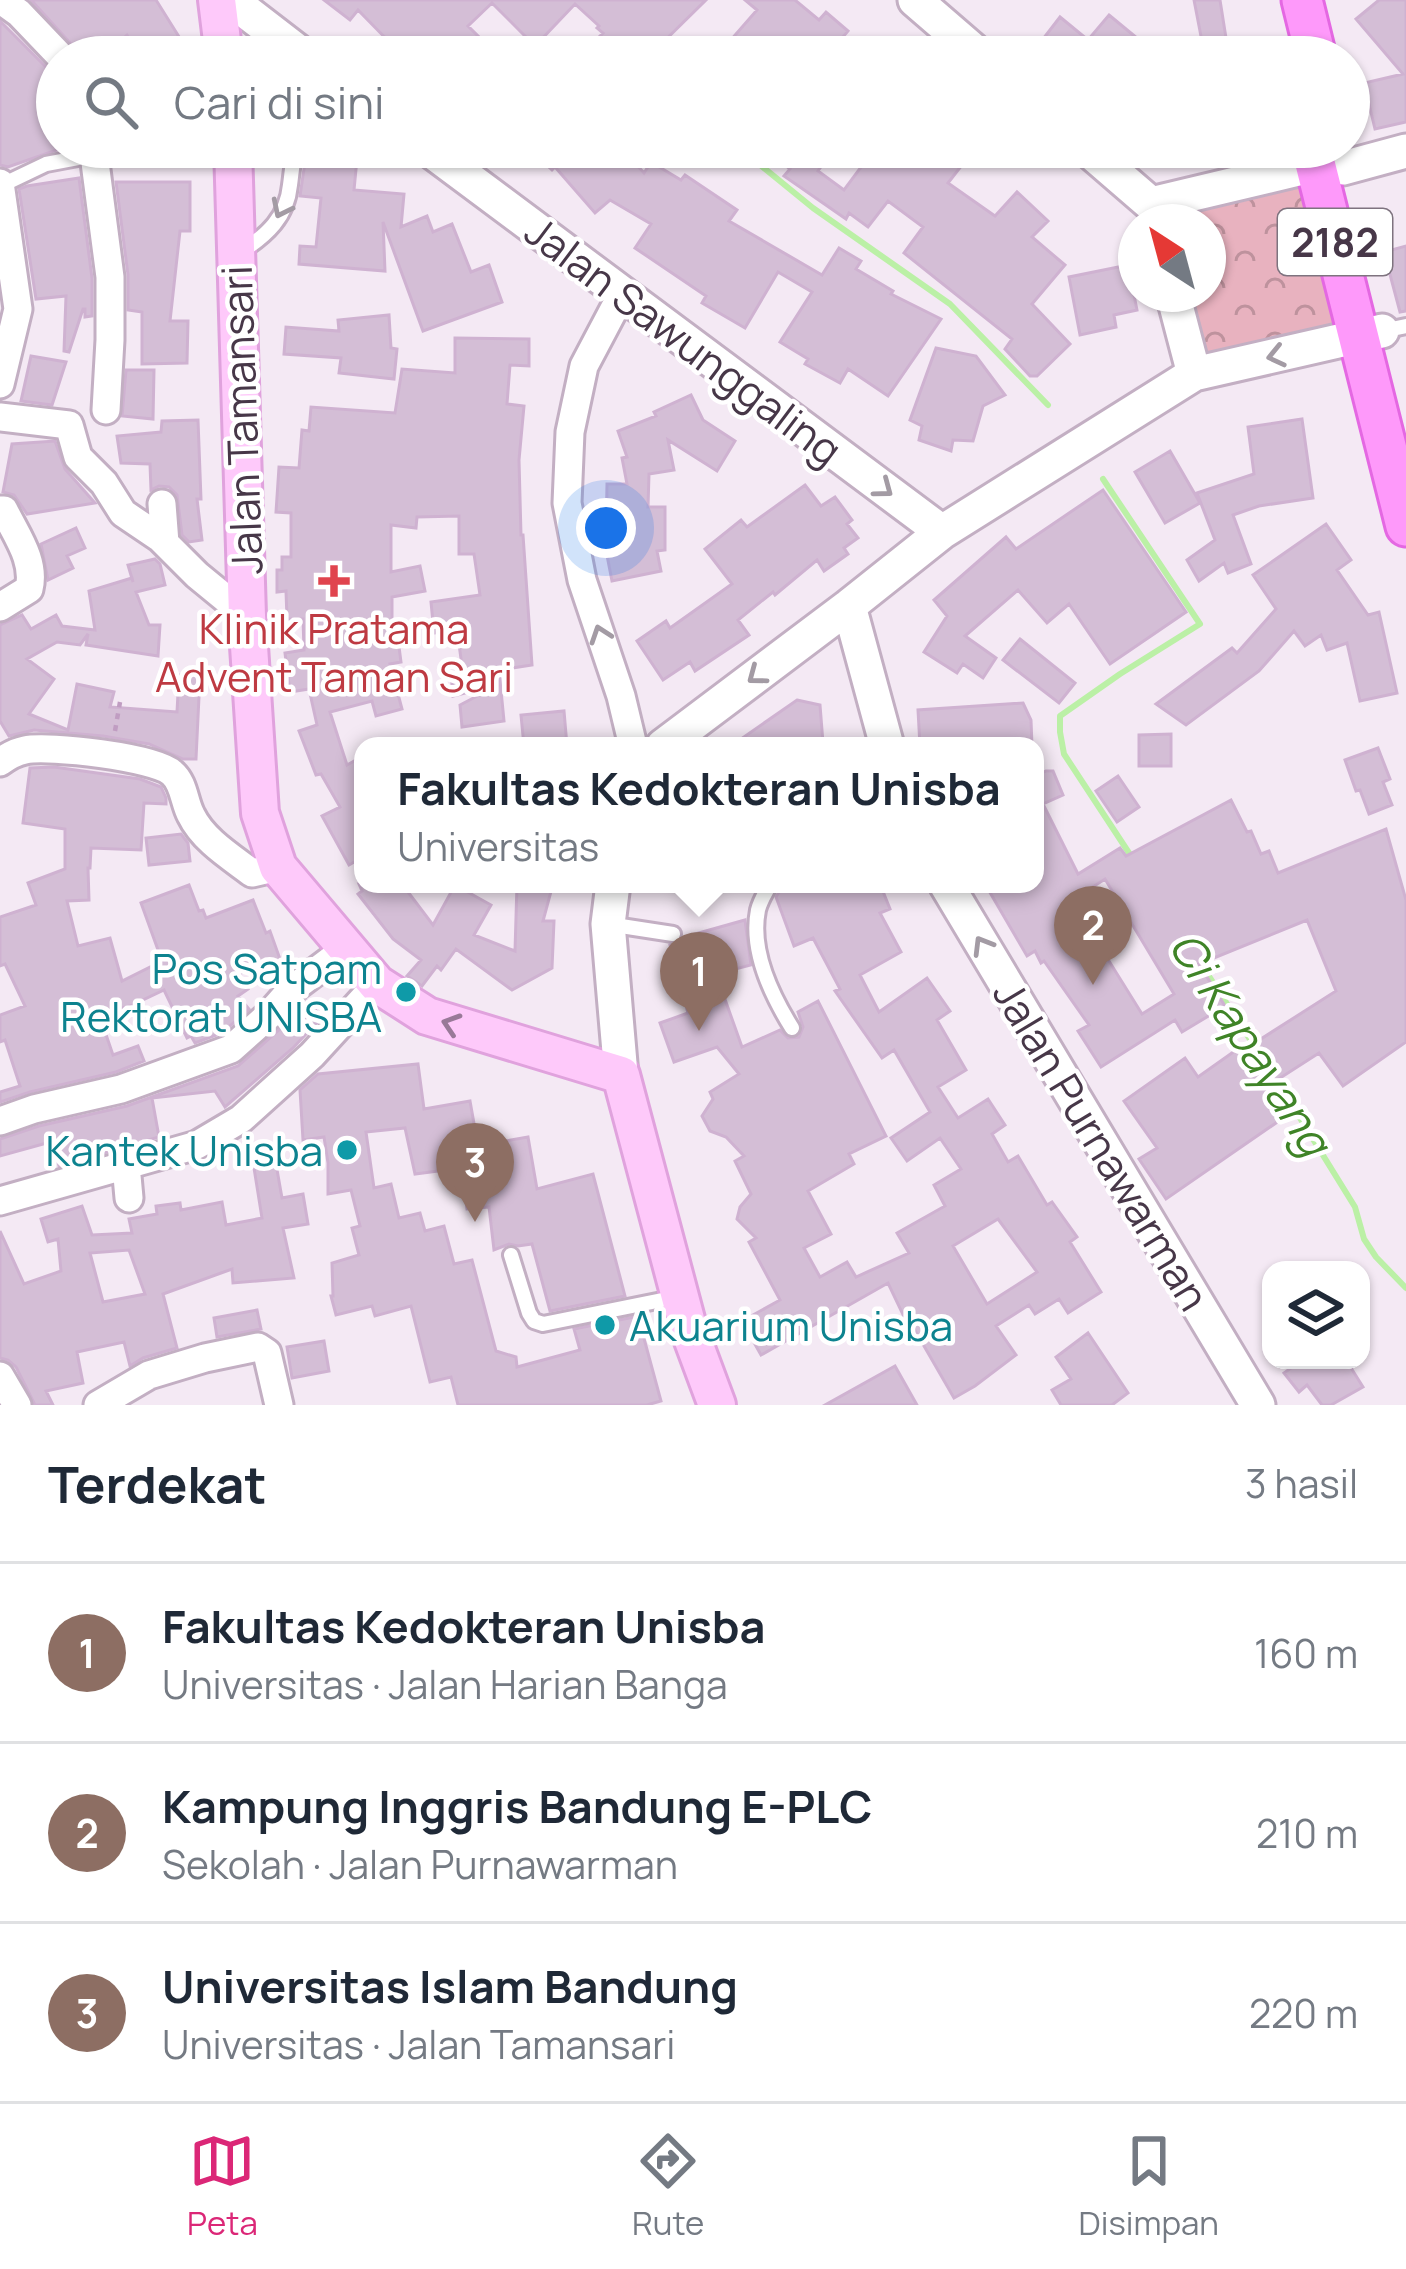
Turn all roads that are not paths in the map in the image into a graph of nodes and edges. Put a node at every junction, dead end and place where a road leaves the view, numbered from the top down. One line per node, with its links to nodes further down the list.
1 (1, 0): 7 (street)
2 (217, 0): 8 (main road)
3 (231, 0): 9 (street)
4 (915, 0): 10 (street)
5 (1276, 0): 11 (main road)
6 (1303, 0): 12 (main road)
7 (41, 36)
8 (221, 36)
9 (278, 36)
10 (957, 36)
11 (1284, 36)
12 (1311, 36)
13 (1406, 151): 14 (street)
14 (1370, 154)
15 (37, 168): 23 (lane)
16 (96, 168): 33 (street)
17 (234, 168): 26 (main road, Jalan Tamansari)
18 (291, 168): 26 (lane, one-way to 26)
19 (454, 168): 27 (street, Jalan Sawunggaling)
20 (1107, 168): 24 (street)
21 (1293, 168): 25 (street)
22 (1330, 168): 30 (main road, 2182)
23 (0, 184): 28 (street)
24 (1144, 204)
25 (1181, 204)
26 (236, 256): 43 (main road, Jalan Tamansari)
27 (622, 294): 39 (street, Jalan Sawunggaling, one-way to 39); 44 (street, one-way to 27)
28 (9, 310): 32 (street)
29 (1178, 312): 31 (street)
30 (1382, 331): 31 (street, one-way to 31); 35 (main road, 2182); 38 (main road, 2182)
31 (1194, 374): 39 (street)
32 (0, 384)
33 (106, 410)
34 (0, 417): 40 (street)
35 (1406, 425)
36 (162, 505): 40 (street)
37 (0, 510): 41 (street)
38 (1406, 526)
39 (942, 532): 42 (street)
40 (165, 543): 43 (street)
41 (0, 607)
42 (849, 607): 45 (street, one-way to 45); 46 (street)
43 (247, 616): 48 (main road, Jalan Tamansari)
44 (631, 737)
45 (675, 737)
46 (885, 737)
47 (0, 762): 48 (street)
48 (278, 867): 54 (main road, Jalan Tamansari)
49 (612, 893): 52 (street)
50 (766, 893): 57 (lane)
51 (951, 893): 71 (street, Jalan Purnawarman, one-way to 51)
52 (608, 924): 53 (lane); 56 (street)
53 (673, 934)
54 (347, 948): 55 (main road, Jalan Tamansari); 60 (street)
55 (377, 983): 58 (main road, Jalan Tamansari, one-way to 55); 61 (street)
56 (616, 1026): 58 (street); 59 (street)
57 (792, 1028)
58 (562, 1058): 59 (main road, Jalan Tamansari)
59 (621, 1076): 65 (main road)
60 (0, 1121)
61 (126, 1165): 62 (street); 63 (street)
62 (129, 1198)
63 (0, 1201)
64 (511, 1255): 65 (lane)
65 (680, 1297): 67 (main road)
66 (0, 1376): 68 (street)
67 (705, 1400)
68 (17, 1405)
69 (98, 1405): 70 (street)
70 (279, 1405)
71 (1258, 1405)

